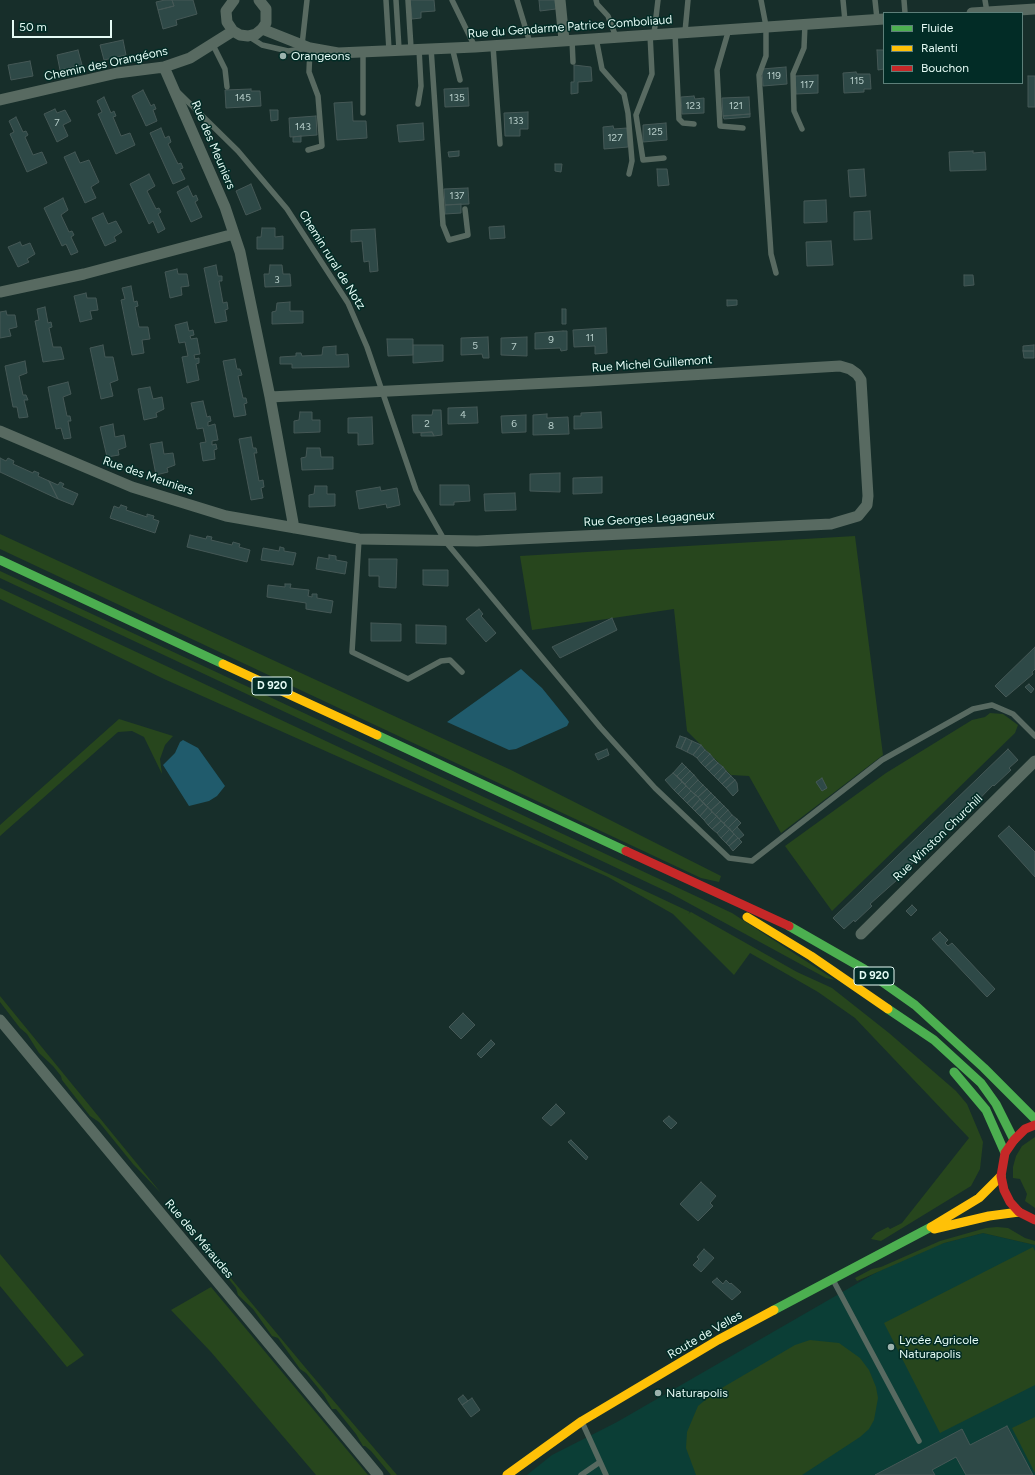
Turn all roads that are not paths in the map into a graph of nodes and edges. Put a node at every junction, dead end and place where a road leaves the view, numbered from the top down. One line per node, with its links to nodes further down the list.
1 (259, 0): 25 (street)
2 (308, 0): 37 (lane)
3 (386, 0): 42 (lane)
4 (396, 0): 42 (lane)
5 (408, 0): 41 (lane)
6 (452, 0): 40 (lane)
7 (518, 0): 34 (lane)
8 (560, 0): 33 (street)
9 (596, 0): 31 (lane)
10 (658, 0): 29 (lane)
11 (688, 0): 28 (lane)
12 (761, 0): 24 (lane)
13 (842, 0): 22 (lane)
14 (874, 0): 21 (lane)
15 (904, 0): 19 (lane)
16 (985, 0): 20 (lane)
17 (232, 1): 27 (street)
18 (1035, 9): 20 (street)
19 (905, 12)
20 (987, 12)
21 (881, 19): 22 (street, Rue du Gendarme Patrice Comboliaud)
22 (845, 21): 23 (street, Rue du Gendarme Patrice Comboliaud)
23 (805, 23): 24 (street, Rue du Gendarme Patrice Comboliaud); 54 (lane)
24 (766, 26): 26 (street, Rue du Gendarme Patrice Comboliaud); 61 (lane)
25 (262, 29): 30 (street); 37 (street, Rue du Gendarme Patrice Comboliaud)
26 (729, 29): 28 (street, Rue du Gendarme Patrice Comboliaud); 53 (lane)
27 (233, 31): 30 (street); 35 (street, Chemin des Orangéons)
28 (680, 32): 29 (street, Rue du Gendarme Patrice Comboliaud); 52 (lane)
29 (652, 34): 31 (street, Rue du Gendarme Patrice Comboliaud); 57 (lane)
30 (248, 36): 37 (lane)
31 (616, 37): 32 (street, Rue du Gendarme Patrice Comboliaud)
32 (596, 38): 33 (street, Rue du Gendarme Patrice Comboliaud); 58 (lane)
33 (568, 40): 34 (street, Rue du Gendarme Patrice Comboliaud); 44 (lane)
34 (530, 43): 36 (street, Rue du Gendarme Patrice Comboliaud)
35 (213, 45): 45 (street, Chemin des Orangéons); 47 (lane)
36 (493, 45): 40 (street, Rue du Gendarme Patrice Comboliaud); 55 (lane)
37 (306, 46): 43 (street, Rue du Gendarme Patrice Comboliaud); 56 (lane)
38 (431, 47): 39 (street, Rue du Gendarme Patrice Comboliaud); 41 (street, Rue du Gendarme Patrice Comboliaud); 59 (lane)
39 (452, 47): 40 (street, Rue du Gendarme Patrice Comboliaud); 46 (lane)
40 (475, 47)
41 (415, 48): 42 (street, Rue du Gendarme Patrice Comboliaud); 50 (lane)
42 (394, 50): 43 (street, Rue du Gendarme Patrice Comboliaud)
43 (363, 52): 51 (lane)
44 (573, 62)
45 (164, 67): 48 (street, Rue des Meuniers); 49 (street, Chemin des Orangéons)
46 (460, 80)
47 (227, 87)
48 (176, 90): 60 (street, Rue des Meuniers); 63 (lane, Chemin rural de Notz)
49 (0, 100)
50 (418, 104)
51 (363, 113)
52 (694, 124)
53 (743, 128)
54 (802, 129)
55 (500, 144)
56 (308, 150)
57 (664, 158)
58 (629, 174)
59 (465, 209)
60 (234, 234): 62 (street); 64 (street, Rue des Meuniers)
61 (776, 273)
62 (0, 292)
63 (382, 391): 64 (street); 66 (street, Rue Michel Guillemont); 69 (lane, Chemin rural de Notz)
64 (270, 397): 67 (street, Rue des Meuniers)
65 (0, 431): 67 (street, Rue des Meuniers)
66 (865, 437): 69 (street, Rue Georges Legagneux)
67 (294, 528): 68 (street, Rue des Meuniers)
68 (359, 539): 69 (street, Rue Georges Legagneux); 71 (lane)
69 (445, 541): 72 (lane, Chemin rural de Notz)
70 (0, 560): 74 (main road, D 920)
71 (462, 672)
72 (1035, 736)
73 (1035, 761): 75 (street, Rue Winston Churchill)
74 (681, 878): 76 (main road, D 920); 78 (main road, D 920)
75 (860, 934)
76 (869, 995): 80 (main road, D 920); 81 (main road, D 920)
77 (0, 1020): 90 (street, Rue des Méraudes)
78 (1035, 1119)
79 (1035, 1125): 80 (main road)
80 (1014, 1140): 81 (main road)
81 (1005, 1153): 82 (main road)
82 (1001, 1176): 83 (main road); 85 (main road, Route de Velles)
83 (1019, 1212): 84 (main road); 85 (main road, Route de Velles)
84 (1035, 1220)
85 (923, 1232): 86 (main road, Route de Velles)
86 (832, 1278): 87 (main road, Route de Velles); 88 (lane)
87 (582, 1422): 89 (lane); 91 (main road, Route de Velles)
88 (919, 1441)
89 (600, 1462): 92 (lane); 93 (lane)
90 (378, 1475)
91 (507, 1475)
92 (581, 1475)
93 (606, 1475)

